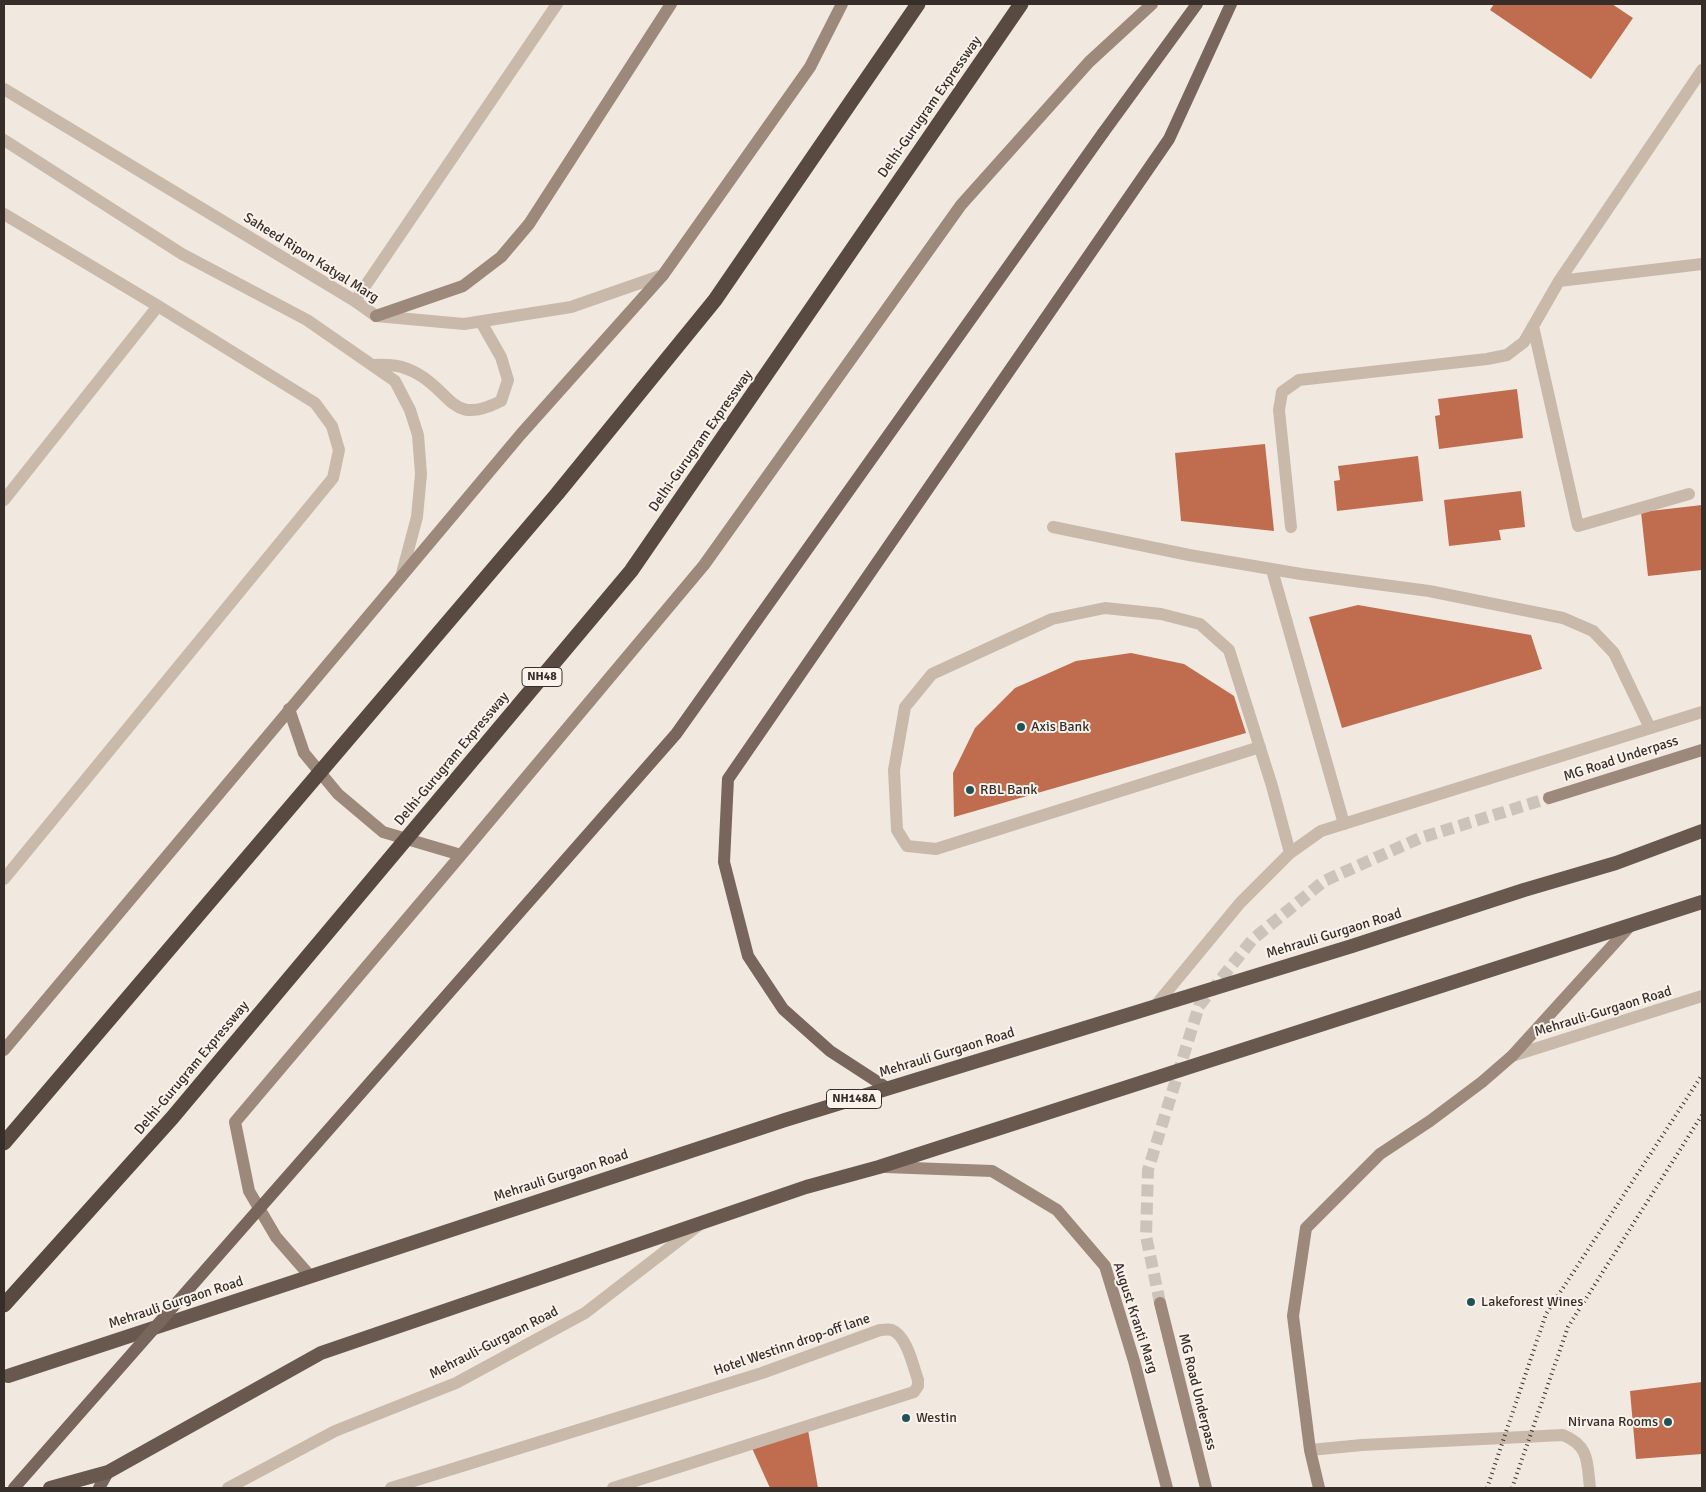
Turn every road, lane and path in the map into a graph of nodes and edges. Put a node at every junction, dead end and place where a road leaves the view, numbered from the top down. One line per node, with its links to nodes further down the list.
1 (557, 4): 16 (street)
2 (671, 4): 18 (main road)
3 (842, 4): 14 (main road)
4 (918, 4): 46 (highway, bridge)
5 (1021, 4): 51 (highway, Delhi-Gurugram Expressway / NH48, bridge)
6 (1152, 4): 37 (main road)
7 (1197, 4): 55 (main road, bridge)
8 (1231, 4): 45 (main road)
9 (1702, 70): 15 (street)
10 (4, 89): 16 (street, Saheed Ripon Katyal Marg)
11 (4, 140): 21 (street)
12 (4, 214): 17 (street)
13 (1702, 264): 15 (street)
14 (663, 275): 19 (street, Saheed Ripon Katyal Marg); 27 (main road)
15 (1559, 281): 20 (street)
16 (355, 301): 18 (street, Saheed Ripon Katyal Marg)
17 (158, 306): 23 (street); 38 (street)
18 (376, 316): 19 (street, Saheed Ripon Katyal Marg)
19 (481, 322): 21 (street)
20 (1533, 326): 22 (street); 25 (street)
21 (372, 365): 27 (street)
22 (1689, 494)
23 (4, 500)
24 (1053, 527): 26 (street)
25 (1291, 527)
26 (1272, 570): 30 (street); 34 (street)
27 (401, 577): 28 (main road)
28 (289, 709): 37 (main road); 43 (main road)
29 (1702, 712): 30 (street)
30 (1650, 728): 34 (street)
31 (1260, 747): 31 (street); 36 (street)
32 (1702, 750): 33 (main road, MG Road Underpass)
33 (1549, 798)
34 (1344, 824): 36 (street)
35 (1702, 831): 42 (highway, Mehrauli Gurgaon Road / NH148A)
36 (1290, 853): 42 (street)
37 (461, 855): 49 (main road)
38 (4, 879)
39 (1702, 902): 40 (highway)
40 (1631, 925): 44 (main road); 47 (highway)
41 (1702, 996): 44 (street, Mehrauli-Gurgaon Road)
42 (1155, 1006): 45 (highway, Mehrauli Gurgaon Road / NH148A)
43 (4, 1050)
44 (1512, 1056): 53 (main road)
45 (887, 1088): 49 (highway, Mehrauli Gurgaon Road / NH148A)
46 (4, 1143)
47 (879, 1167): 48 (highway); 61 (main road, August Kranti Marg)
48 (704, 1222): 54 (highway); 58 (street, Mehrauli-Gurgaon Road)
49 (310, 1276): 52 (highway, Mehrauli Gurgaon Road / NH148A)
50 (1160, 1303): 62 (main road, MG Road Underpass)
51 (4, 1305)
52 (6, 1377)
53 (1310, 1450): 63 (main road); 64 (street)
54 (108, 1472): 56 (highway); 57 (main road)
55 (14, 1488)
56 (50, 1488)
57 (99, 1488)
58 (228, 1488)
59 (391, 1488): 60 (street, Hotel Westinn drop-off lane)
60 (613, 1488)
61 (1167, 1488)
62 (1206, 1488)
63 (1319, 1488)
64 (1590, 1488)

